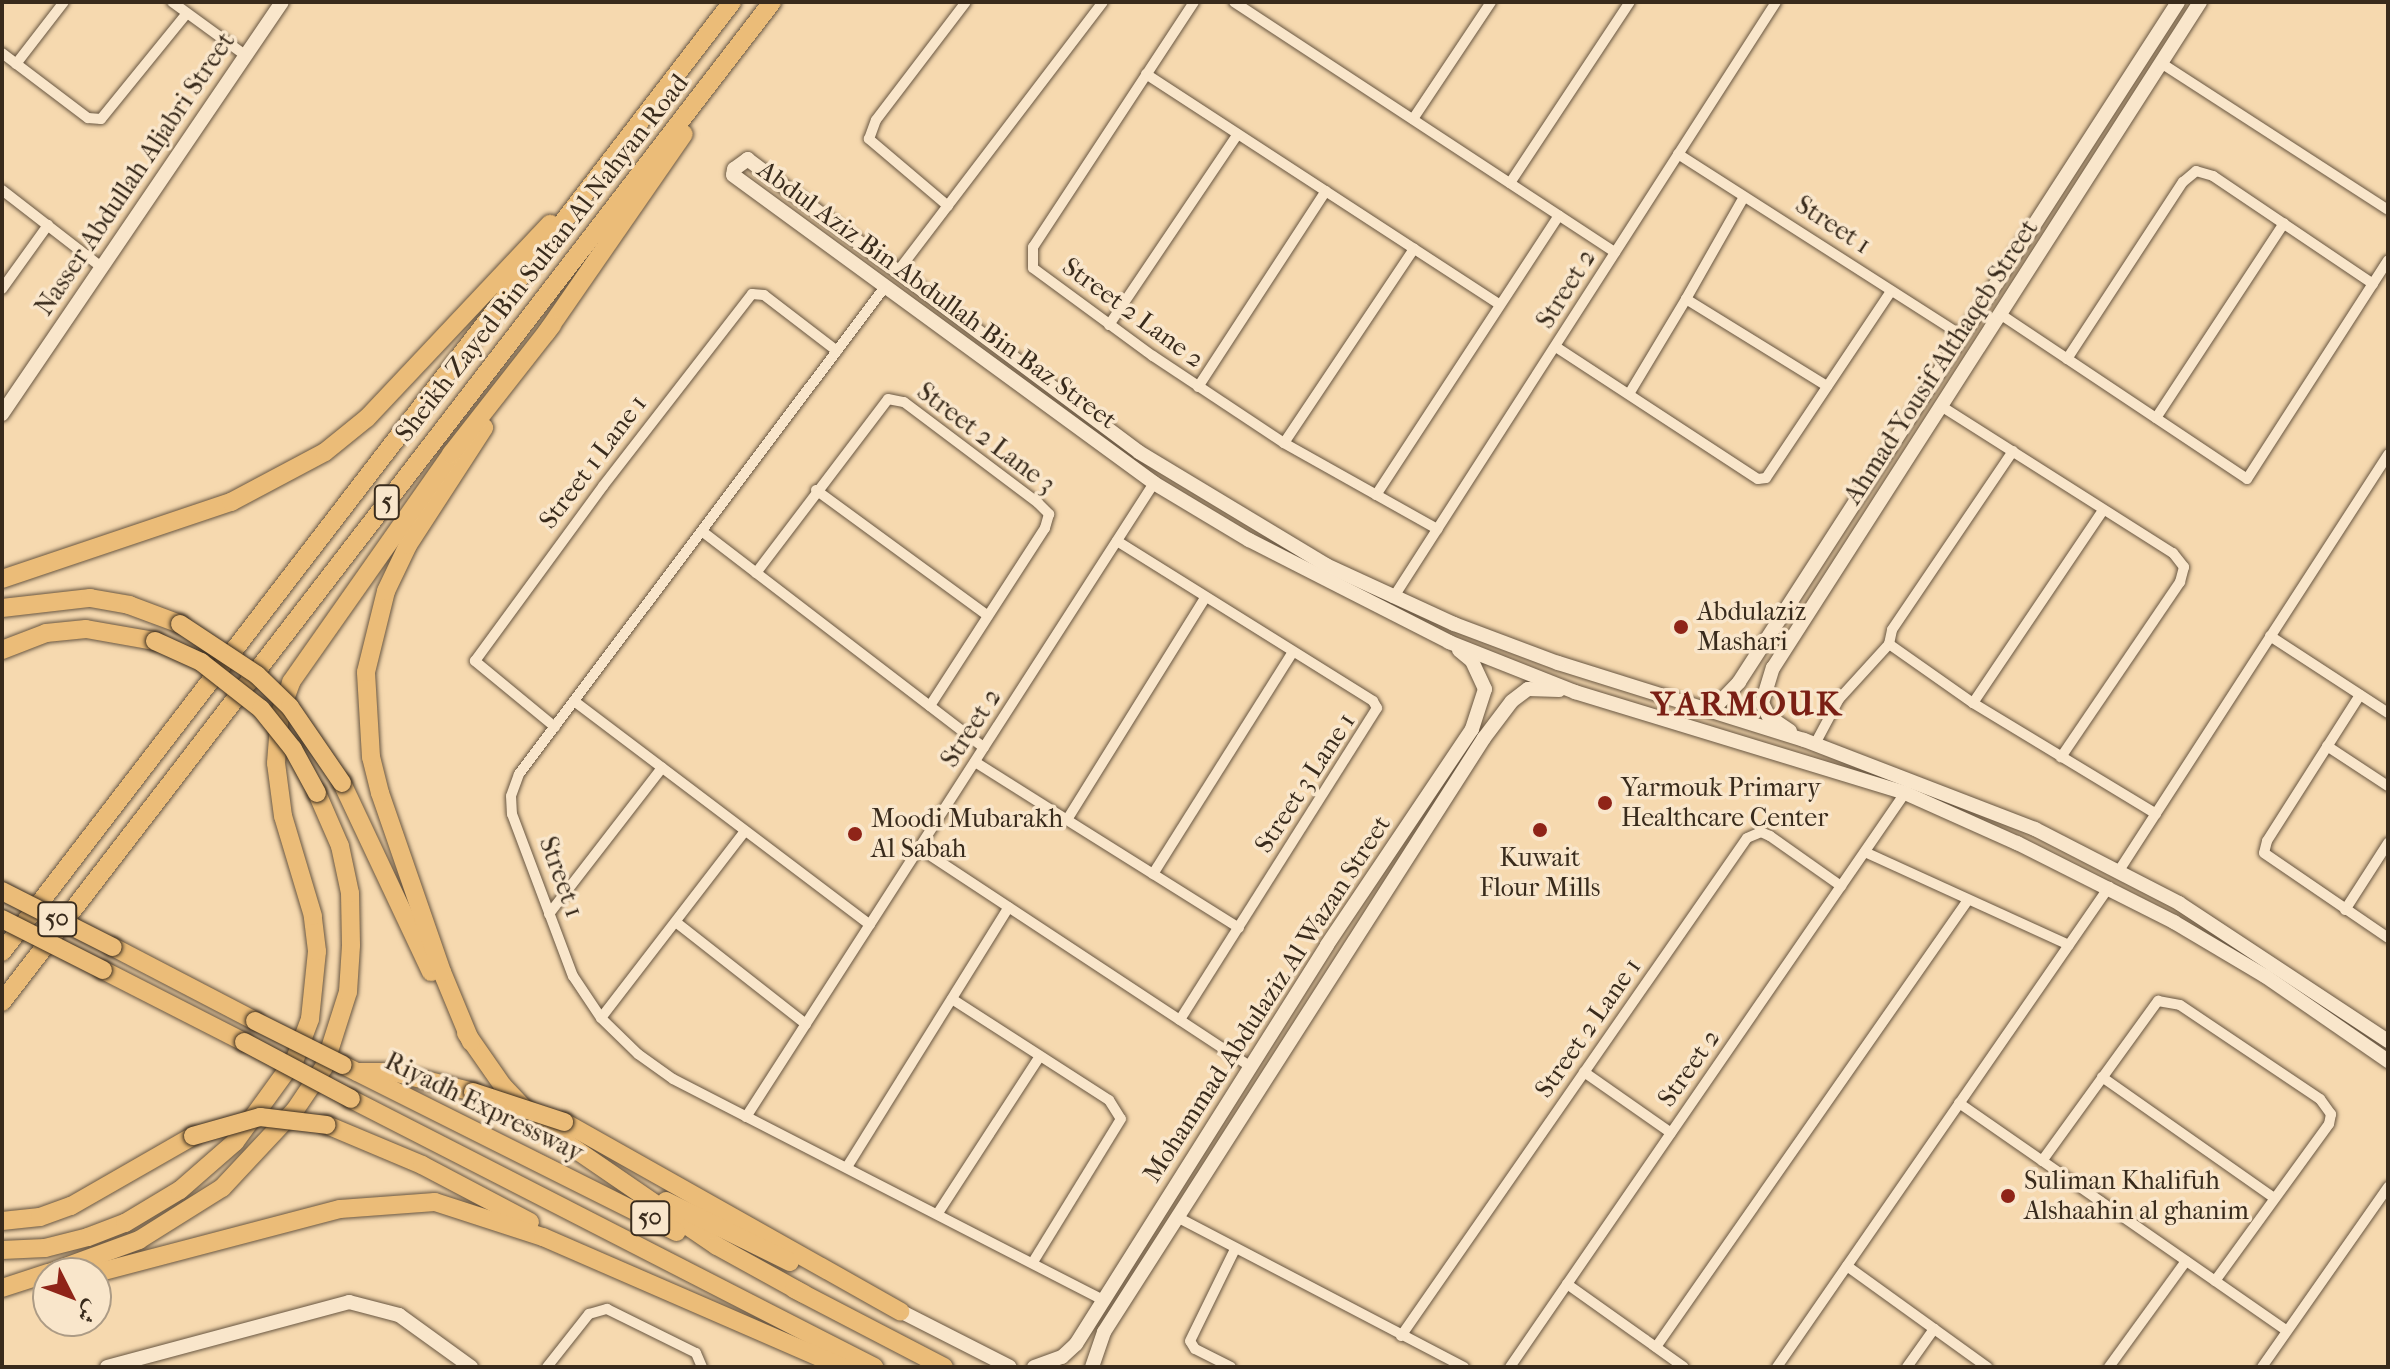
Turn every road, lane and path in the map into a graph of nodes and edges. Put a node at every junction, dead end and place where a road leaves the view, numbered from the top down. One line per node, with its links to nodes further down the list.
1 (64, 2): 19 (street)
2 (172, 2): 15 (street)
3 (282, 2): 17 (street, Nasser Abdullah Aljabri Street)
4 (732, 2): 25 (highway, Sheikh Zayed Bin Sultan Al Nahyan Road / 5)
5 (772, 2): 20 (highway, Sheikh Zayed Bin Sultan Al Nahyan Road / 5)
6 (966, 2): 30 (street)
7 (1103, 2): 30 (street)
8 (1194, 2): 21 (street, Street 2 Lane 2)
9 (1234, 2): 22 (street)
10 (1491, 2): 22 (street)
11 (1630, 2): 26 (street)
12 (1776, 2): 24 (street, Street 2)
13 (2178, 2): 35 (street, Ahmad Yousif Althaqeb Street)
14 (2200, 2): 18 (street, Ahmad Yousif Althaqeb Street)
15 (187, 13): 17 (street); 19 (street)
16 (2, 53): 19 (street)
17 (245, 55): 39 (street, Nasser Abdullah Aljabri Street)
18 (2161, 63): 31 (street); 45 (street, Ahmad Yousif Althaqeb Street)
19 (16, 64)
20 (724, 65): 49 (highway); 142 (highway, Sheikh Zayed Bin Sultan Al Nahyan Road / 5)
21 (1146, 74): 23 (street); 50 (street, Street 2 Lane 2)
22 (1413, 119): 26 (street)
23 (1238, 134): 28 (street); 50 (street)
24 (1678, 154): 29 (street, Street 1); 37 (street, Street 2)
25 (610, 162): 67 (highway); 136 (highway, Sheikh Zayed Bin Sultan Al Nahyan Road / 5)
26 (1510, 183): 32 (street)
27 (2, 190): 34 (street)
28 (1326, 191): 36 (street); 56 (street)
29 (1744, 197): 44 (street, Street 1); 46 (street)
30 (948, 206): 40 (street)
31 (2388, 210)
32 (1559, 215): 37 (street); 47 (street)
33 (2284, 223): 41 (street); 54 (street); 60 (street)
34 (48, 225): 39 (street); 43 (street)
35 (2023, 243): 45 (street); 51 (street, Ahmad Yousif Althaqeb Street)
36 (1414, 249): 47 (street); 61 (street)
37 (1615, 252): 52 (street, Street 2)
38 (2388, 260): 41 (street)
39 (100, 266): 59 (street, Nasser Abdullah Aljabri Street)
40 (898, 271): 42 (street, Abdul Aziz Bin Abdullah Bin Baz Street); 69 (street, Abdul Aziz Bin Abdullah Bin Baz Street)
41 (2373, 284): 60 (street)
42 (884, 288): 53 (street, Street 1); 64 (street, Abdul Aziz Bin Abdullah Bin Baz Street)
43 (2, 289)
44 (1891, 291): 51 (street, Street 1); 55 (street)
45 (2015, 291): 48 (street, Ahmad Yousif Althaqeb Street)
46 (1686, 299): 55 (street); 57 (street)
47 (1499, 304): 66 (street)
48 (2000, 314): 54 (street); 58 (street, Ahmad Yousif Althaqeb Street)
49 (552, 325): 147 (highway); 166 (highway)
50 (1109, 325): 56 (street, Street 2 Lane 2)
51 (1963, 336): 83 (street, Ahmad Yousif Althaqeb Street)
52 (1556, 347): 57 (street); 71 (street, Street 2)
53 (837, 351): 72 (street, Street 1); 97 (street, Street 1 Lane 1)
54 (2067, 359): 60 (street)
55 (1827, 386): 57 (street)
56 (1198, 387): 61 (street, Street 2 Lane 2)
57 (1629, 394)
58 (1941, 406): 62 (street); 89 (street, Ahmad Yousif Althaqeb Street)
59 (2, 414)
60 (2156, 418)
61 (1284, 443): 66 (street, Street 2 Lane 2)
62 (2013, 451): 70 (street); 86 (street)
63 (2387, 458): 84 (street)
64 (1154, 483): 68 (street, Abdul Aziz Bin Abdullah Bin Baz Street); 74 (street, Street 2)
65 (816, 490): 77 (street, Street 2 Lane 3); 82 (street); 82 (street, Street 2 Lane 3)
66 (1376, 495): 71 (street, Street 2 Lane 2)
67 (231, 502): 76 (highway); 78 (highway)
68 (1191, 505): 69 (street); 73 (street, Abdul Aziz Bin Abdullah Bin Baz Street)
69 (1227, 507): 75 (street, Abdul Aziz Bin Abdullah Bin Baz Street)
70 (2103, 510): 93 (street); 102 (street)
71 (1437, 529): 80 (street, Street 2)
72 (703, 532): 77 (street); 92 (street, Street 1)
73 (1235, 532): 75 (street); 85 (street, Abdul Aziz Bin Abdullah Bin Baz Street)
74 (1117, 541): 79 (street, Street 3 Lane 1); 101 (street, Street 2)
75 (1288, 542): 80 (street, Abdul Aziz Bin Abdullah Bin Baz Street)
76 (2, 568)
77 (756, 573): 94 (street)
78 (2, 579)
79 (1205, 598): 88 (street, Street 3 Lane 1); 110 (street)
80 (1393, 598): 95 (street, Abdul Aziz Bin Abdullah Bin Baz Street)
81 (2, 608): 147 (highway, bridge)
82 (988, 616): 94 (street, Street 2 Lane 3)
83 (1778, 623): 89 (street); 95 (street, Ahmad Yousif Althaqeb Street)
84 (2270, 636): 91 (street); 109 (street)
85 (1449, 642): 90 (street, Abdul Aziz Bin Abdullah Bin Baz Street); 98 (street, Mohammad Abdulaziz Al Wazan Street)
86 (1889, 644): 93 (street); 99 (street)
87 (2, 650): 167 (highway, bridge)
88 (1292, 653): 118 (street); 131 (street, Street 3 Lane 1)
89 (1773, 668): 99 (street, Ahmad Yousif Althaqeb Street)
90 (1575, 692): 98 (street, Mohammad Abdulaziz Al Wazan Street); 106 (street, Abdul Aziz Bin Abdullah Bin Baz Street)
91 (2360, 695): 96 (street); 100 (street)
92 (574, 701): 97 (street, Street 1); 104 (street)
93 (1973, 703): 102 (street)
94 (930, 706): 101 (street)
95 (1694, 709): 99 (street, Abdul Aziz Bin Abdullah Bin Baz Street)
96 (2388, 713)
97 (555, 727): 126 (street, Street 1)
98 (1478, 733): 119 (street, Mohammad Abdulaziz Al Wazan Street); 130 (street, Mohammad Abdulaziz Al Wazan Street)
99 (1810, 742): 108 (street, Abdul Aziz Bin Abdullah Bin Baz Street)
100 (2327, 746): 105 (street); 125 (street)
101 (984, 748): 103 (street, Street 2)
102 (2061, 757): 109 (street)
103 (975, 762): 110 (street); 115 (street, Street 2)
104 (662, 768): 113 (street); 126 (street)
105 (2388, 786)
106 (1905, 793): 107 (street, Abdul Aziz Bin Abdullah Bin Baz Street); 116 (street, Street 2)
107 (1924, 802): 108 (street); 111 (street, Abdul Aziz Bin Abdullah Bin Baz Street)
108 (1978, 805): 112 (street, Abdul Aziz Bin Abdullah Bin Baz Street)
109 (2156, 814): 117 (street)
110 (1067, 820): 118 (street)
111 (1980, 827): 112 (street); 121 (street, Abdul Aziz Bin Abdullah Bin Baz Street)
112 (2035, 829): 117 (street, Abdul Aziz Bin Abdullah Bin Baz Street)
113 (745, 831): 128 (street); 129 (street)
114 (2388, 843): 125 (street)
115 (919, 848): 124 (street); 129 (street, Street 2)
116 (1865, 852): 120 (street, Street 2); 123 (street)
117 (2120, 869): 137 (street, Abdul Aziz Bin Abdullah Bin Baz Street)
118 (1153, 874): 131 (street)
119 (1373, 876): 130 (street); 132 (street, Mohammad Abdulaziz Al Wazan Street)
120 (1841, 886): 152 (street, Street 2 Lane 1); 156 (street, Street 2)
121 (2109, 887): 134 (street, Abdul Aziz Bin Abdullah Bin Baz Street); 135 (street)
122 (2, 891): 151 (highway, Riyadh Expressway / 50, bridge)
123 (1968, 900): 135 (street); 187 (street)
124 (1009, 907): 141 (street); 144 (street)
125 (2345, 910): 133 (street)
126 (549, 914): 143 (street, Street 1)
127 (2, 919): 193 (highway, Riyadh Expressway / 50, bridge)
128 (677, 923): 143 (street); 145 (street)
129 (870, 925): 145 (street, Street 2)
130 (1363, 926): 139 (street, Mohammad Abdulaziz Al Wazan Street)
131 (1239, 928): 144 (street, Street 3 Lane 1)
132 (1336, 932): 139 (street); 150 (street, Mohammad Abdulaziz Al Wazan Street)
133 (2388, 938)
134 (2208, 942): 137 (street); 138 (street, Abdul Aziz Bin Abdullah Bin Baz Street)
135 (2069, 945): 154 (street)
136 (2, 952)
137 (2266, 958): 140 (street, Abdul Aziz Bin Abdullah Bin Baz Street)
138 (2265, 976): 140 (street); 149 (street, Abdul Aziz Bin Abdullah Bin Baz Street)
139 (1326, 984): 163 (street, Mohammad Abdulaziz Al Wazan Street)
140 (2314, 990): 146 (street, Abdul Aziz Bin Abdullah Bin Baz Street)
141 (952, 999): 148 (street); 159 (street)
142 (2, 1002)
143 (601, 1018): 155 (street, Street 1)
144 (1180, 1020): 150 (street)
145 (806, 1024): 155 (street, Street 2)
146 (2388, 1041)
147 (471, 1042): 158 (highway)
148 (1040, 1056): 162 (street); 169 (street)
149 (2388, 1061)
150 (1251, 1067): 180 (street, Mohammad Abdulaziz Al Wazan Street)
151 (349, 1069): 178 (highway, Riyadh Expressway / 50); 181 (highway, bridge)
152 (1584, 1072): 156 (street); 186 (street, Street 2 Lane 1)
153 (2102, 1077): 157 (street); 161 (street); 161 (street)
154 (1959, 1103): 157 (street); 170 (street)
155 (746, 1117): 159 (street, Street 1)
156 (1671, 1133): 175 (street, Street 2)
157 (2042, 1161): 168 (street)
158 (592, 1164): 178 (highway); 181 (highway)
159 (847, 1167): 162 (street, Street 1)
160 (2388, 1187): 184 (street)
161 (2274, 1198): 174 (street)
162 (938, 1213): 169 (street, Street 1)
163 (1177, 1217): 165 (street); 185 (street, Mohammad Abdulaziz Al Wazan Street)
164 (2, 1221): 172 (highway, bridge)
165 (1235, 1249): 186 (street); 198 (street)
166 (2, 1250)
167 (92, 1257)
168 (2186, 1261): 174 (street); 205 (street)
169 (1033, 1262): 180 (street, Street 1)
170 (1847, 1266): 183 (street); 202 (street)
171 (112, 1269): 172 (highway)
172 (626, 1272): 192 (highway)
173 (32, 1278): 176 (highway)
174 (2215, 1281): 184 (street)
175 (1567, 1284): 187 (street); 200 (street, Street 2)
176 (2, 1288)
177 (32, 1291): 179 (highway)
178 (804, 1294): 194 (highway, Riyadh Expressway / 50)
179 (2, 1299)
180 (1103, 1300): 182 (street, Mohammad Abdulaziz Al Wazan Street)
181 (900, 1311): 195 (street)
182 (1086, 1327): 185 (street); 196 (street, Mohammad Abdulaziz Al Wazan Street)
183 (1934, 1329): 203 (street); 204 (street)
184 (2287, 1331): 206 (street)
185 (1102, 1336): 197 (street, Mohammad Abdulaziz Al Wazan Street)
186 (1401, 1336): 199 (street)
187 (1656, 1347): 201 (street)
188 (107, 1367): 189 (street)
189 (471, 1367)
190 (547, 1367): 191 (street)
191 (702, 1367)
192 (842, 1367)
193 (874, 1367)
194 (944, 1367)
195 (1010, 1367)
196 (1034, 1367)
197 (1092, 1367)
198 (1231, 1367)
199 (1464, 1367)
200 (1510, 1367)
201 (1684, 1367)
202 (1777, 1367)
203 (1907, 1367)
204 (1987, 1367)
205 (2109, 1367)
206 (2262, 1367)

